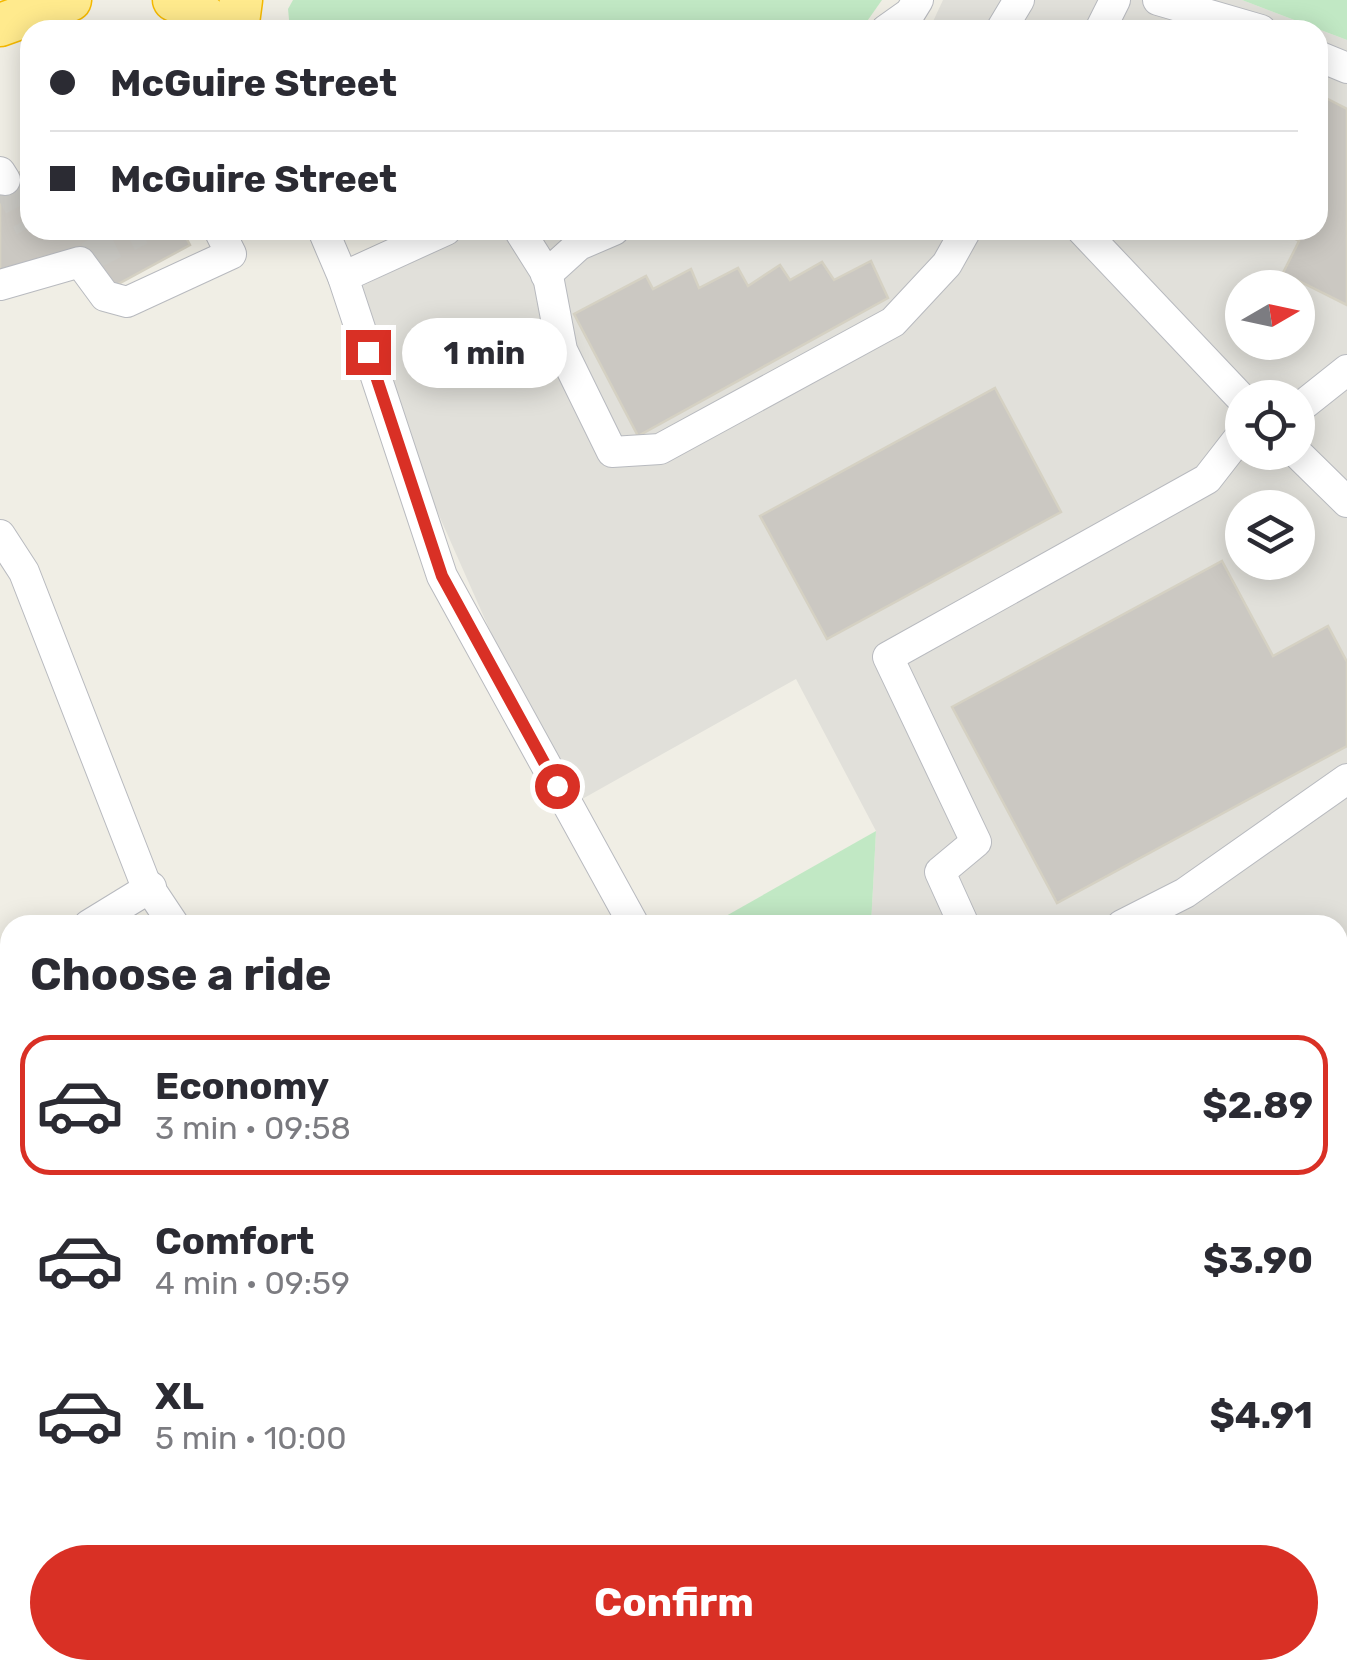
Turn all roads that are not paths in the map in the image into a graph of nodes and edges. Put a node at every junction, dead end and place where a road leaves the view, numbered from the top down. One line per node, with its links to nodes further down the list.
1 (70, 0): 8 (highway)
2 (174, 0): 5 (highway)
3 (918, 0): 6 (street)
4 (1158, 0): 7 (street)
5 (209, 20)
6 (900, 20)
7 (1227, 20)
8 (0, 25)
9 (224, 240): 18 (street)
10 (326, 240): 17 (street)
11 (424, 240): 17 (street)
12 (526, 240): 16 (street)
13 (591, 240): 16 (street)
14 (958, 240): 16 (street)
15 (1091, 240): 20 (street)
16 (546, 274)
17 (343, 277): 30 (street)
18 (0, 285)
19 (1347, 370): 21 (street)
20 (1225, 381)
21 (1315, 395)
22 (1225, 455): 31 (street)
23 (1314, 470): 24 (street)
24 (1347, 502)
25 (0, 535): 27 (street)
26 (1347, 780): 32 (street)
27 (151, 886): 28 (street); 29 (street)
28 (105, 915)
29 (168, 915)
30 (628, 915)
31 (959, 915)
32 (1142, 915)

